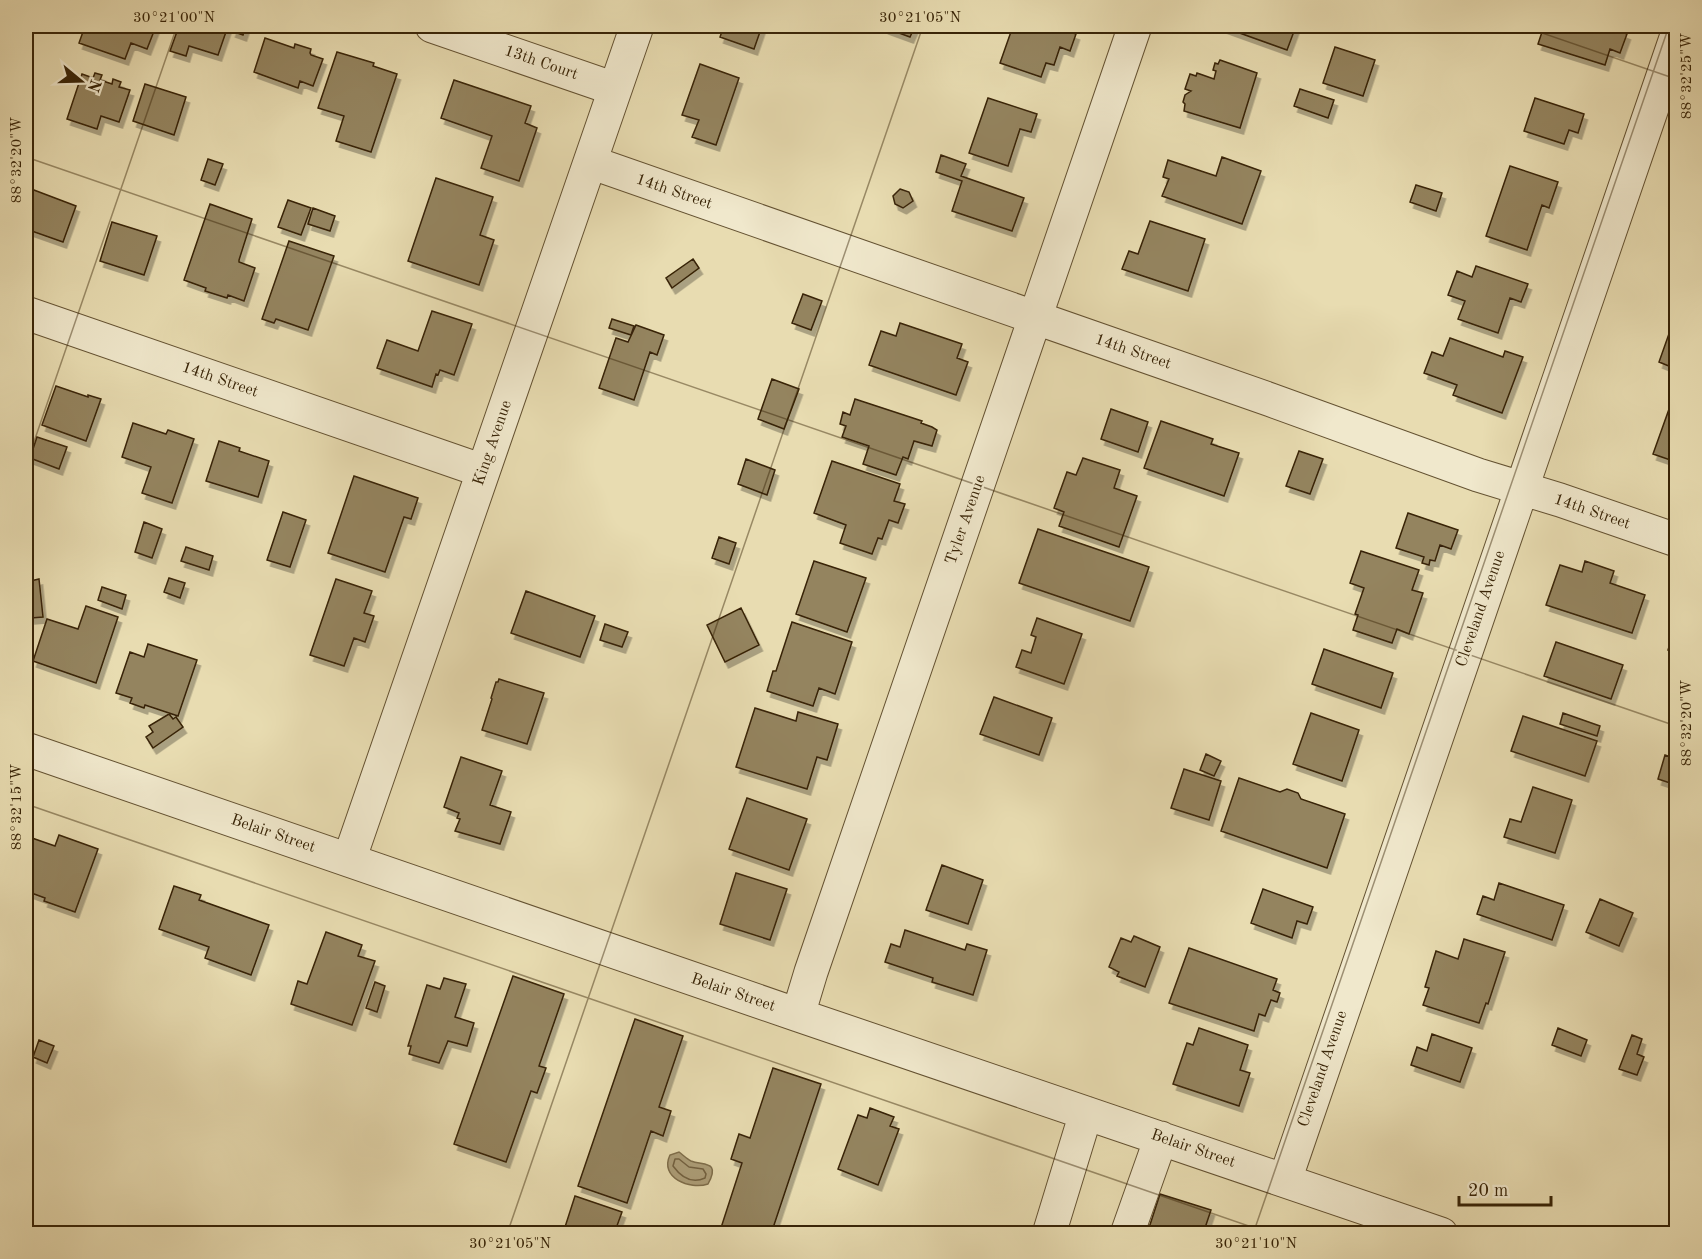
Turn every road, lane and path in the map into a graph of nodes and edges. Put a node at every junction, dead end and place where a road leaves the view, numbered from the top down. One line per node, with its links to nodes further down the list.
1 (432, 26): 5 (street, 13th Court)
2 (637, 26): 5 (street, King Avenue)
3 (1135, 26): 8 (street, Tyler Avenue)
4 (1677, 38): 10 (street, Cleveland Avenue)
5 (615, 89): 6 (street, King Avenue)
6 (590, 162): 8 (street, 14th Street); 9 (street, King Avenue)
7 (26, 313): 9 (street, 14th Street)
8 (1035, 318): 10 (street, 14th Street); 14 (street, Tyler Avenue)
9 (483, 471): 13 (street, King Avenue)
10 (1522, 489): 11 (street, 14th Street); 17 (street, Cleveland Avenue)
11 (1677, 540)
12 (26, 749): 13 (street, Belair Street)
13 (349, 860): 14 (street, Belair Street)
14 (798, 1015): 15 (street, Belair Street)
15 (1086, 1113): 16 (street, Belair Street); 18 (street)
16 (1161, 1138): 17 (street, Belair Street); 19 (street)
17 (1285, 1180): 20 (street, Belair Street)
18 (1049, 1233)
19 (1126, 1233)
20 (1441, 1233)

